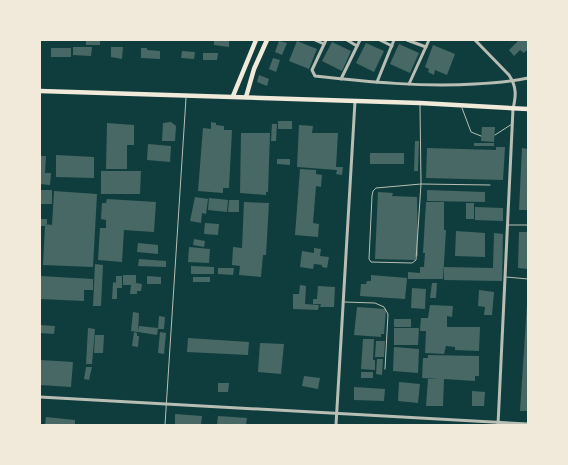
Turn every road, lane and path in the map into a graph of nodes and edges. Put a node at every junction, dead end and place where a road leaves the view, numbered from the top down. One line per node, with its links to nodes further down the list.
1 (256, 40): 23 (main road)
2 (267, 40): 24 (main road)
3 (315, 40): 12 (street)
4 (326, 40): 12 (street)
5 (346, 40): 13 (street)
6 (360, 40): 13 (street)
7 (380, 40): 14 (street)
8 (394, 40): 14 (street)
9 (407, 40): 15 (street)
10 (429, 40): 15 (street)
11 (475, 40): 18 (street)
12 (324, 44): 17 (street)
13 (357, 46): 17 (street)
14 (392, 46): 19 (street)
15 (426, 47): 20 (street)
16 (528, 78): 18 (street)
17 (341, 79): 19 (street)
18 (513, 81): 20 (street); 28 (street)
19 (377, 82): 20 (street)
20 (410, 84)
21 (40, 91): 22 (main road)
22 (186, 95): 23 (main road); 42 (lane)
23 (233, 96): 24 (main road)
24 (246, 97): 25 (main road)
25 (355, 101): 26 (main road); 39 (street)
26 (420, 103): 27 (main road); 33 (lane)
27 (461, 106): 28 (main road); 32 (lane)
28 (513, 109): 29 (main road); 30 (street)
29 (528, 110)
30 (512, 124): 31 (lane); 35 (street)
31 (495, 135)
32 (481, 136)
33 (421, 184): 33 (lane); 34 (lane)
34 (490, 185)
35 (508, 225): 36 (lane); 37 (street)
36 (528, 225)
37 (505, 277): 38 (lane); 44 (street)
38 (528, 279)
39 (343, 302): 40 (lane); 43 (street)
40 (385, 369)
41 (40, 397): 42 (street)
42 (166, 404): 43 (street); 46 (lane)
43 (337, 414): 44 (street); 47 (street)
44 (498, 423): 45 (street)
45 (528, 424)
46 (165, 425)
47 (336, 425)

